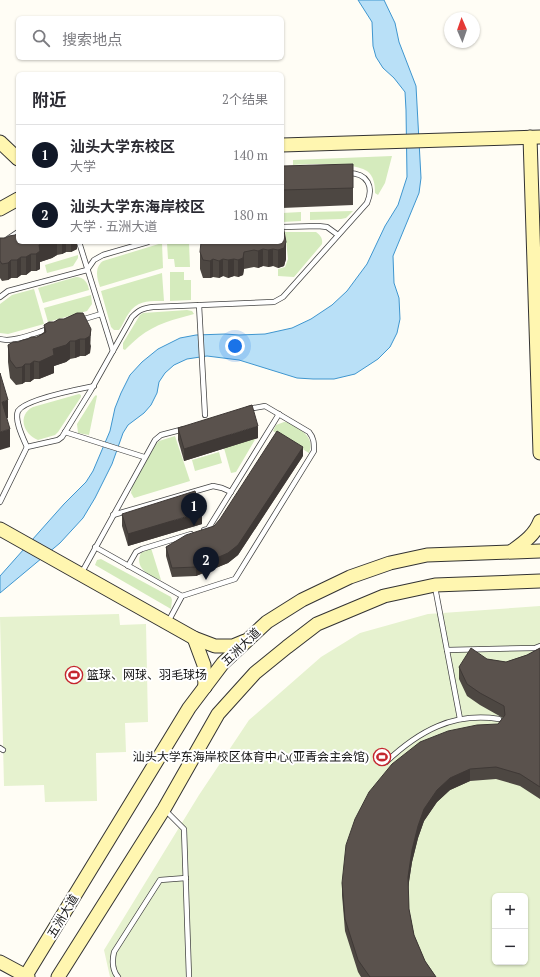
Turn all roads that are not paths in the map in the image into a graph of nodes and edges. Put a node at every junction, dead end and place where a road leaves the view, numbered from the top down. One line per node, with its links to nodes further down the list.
1 (535, 137): 3 (main road); 29 (main road)
2 (0, 142): 4 (main road)
3 (284, 145)
4 (16, 157)
5 (341, 174): 10 (lane)
6 (16, 200): 7 (main road)
7 (0, 209)
8 (284, 228): 10 (lane)
9 (16, 233): 11 (lane)
10 (338, 235): 16 (lane)
11 (0, 244)
12 (80, 244): 14 (lane)
13 (141, 244): 14 (lane)
14 (87, 270): 15 (lane); 17 (lane)
15 (0, 297)
16 (199, 305): 21 (lane); 25 (lane)
17 (101, 314): 18 (lane); 21 (lane)
18 (79, 320)
19 (57, 327): 20 (lane)
20 (0, 339)
21 (113, 351): 22 (lane)
22 (94, 386): 27 (lane); 28 (lane)
23 (244, 411): 24 (lane)
24 (279, 414): 31 (lane); 45 (lane)
25 (205, 415)
26 (191, 426): 30 (lane)
27 (65, 432): 28 (lane); 30 (lane)
28 (27, 447): 32 (lane)
29 (540, 453)
30 (144, 457): 33 (lane)
31 (231, 492): 33 (lane); 36 (lane)
32 (0, 502)
33 (113, 515): 38 (lane)
34 (540, 521): 40 (main road)
35 (0, 529): 42 (main road)
36 (201, 531)
37 (193, 533): 41 (lane)
38 (95, 547): 41 (lane); 42 (lane)
39 (540, 550): 40 (main road, 五洲大道)
40 (512, 551): 48 (main road, 五洲大道)
41 (128, 566): 45 (lane)
42 (80, 574): 46 (main road)
43 (540, 581): 44 (main road)
44 (435, 585): 50 (lane); 55 (main road)
45 (182, 596): 46 (lane)
46 (168, 623): 47 (main road)
47 (194, 638): 48 (main road); 51 (main road)
48 (251, 638): 51 (main road, 五洲大道)
49 (540, 646): 50 (lane)
50 (447, 650): 52 (lane)
51 (205, 687): 58 (main road, 五洲大道)
52 (460, 719): 53 (lane); 54 (lane)
53 (499, 719)
54 (386, 762)
55 (164, 809): 56 (lane); 59 (main road)
56 (186, 878): 60 (lane); 61 (lane)
57 (0, 962): 58 (main road)
58 (26, 977)
59 (58, 977)
60 (118, 977)
61 (189, 977)

